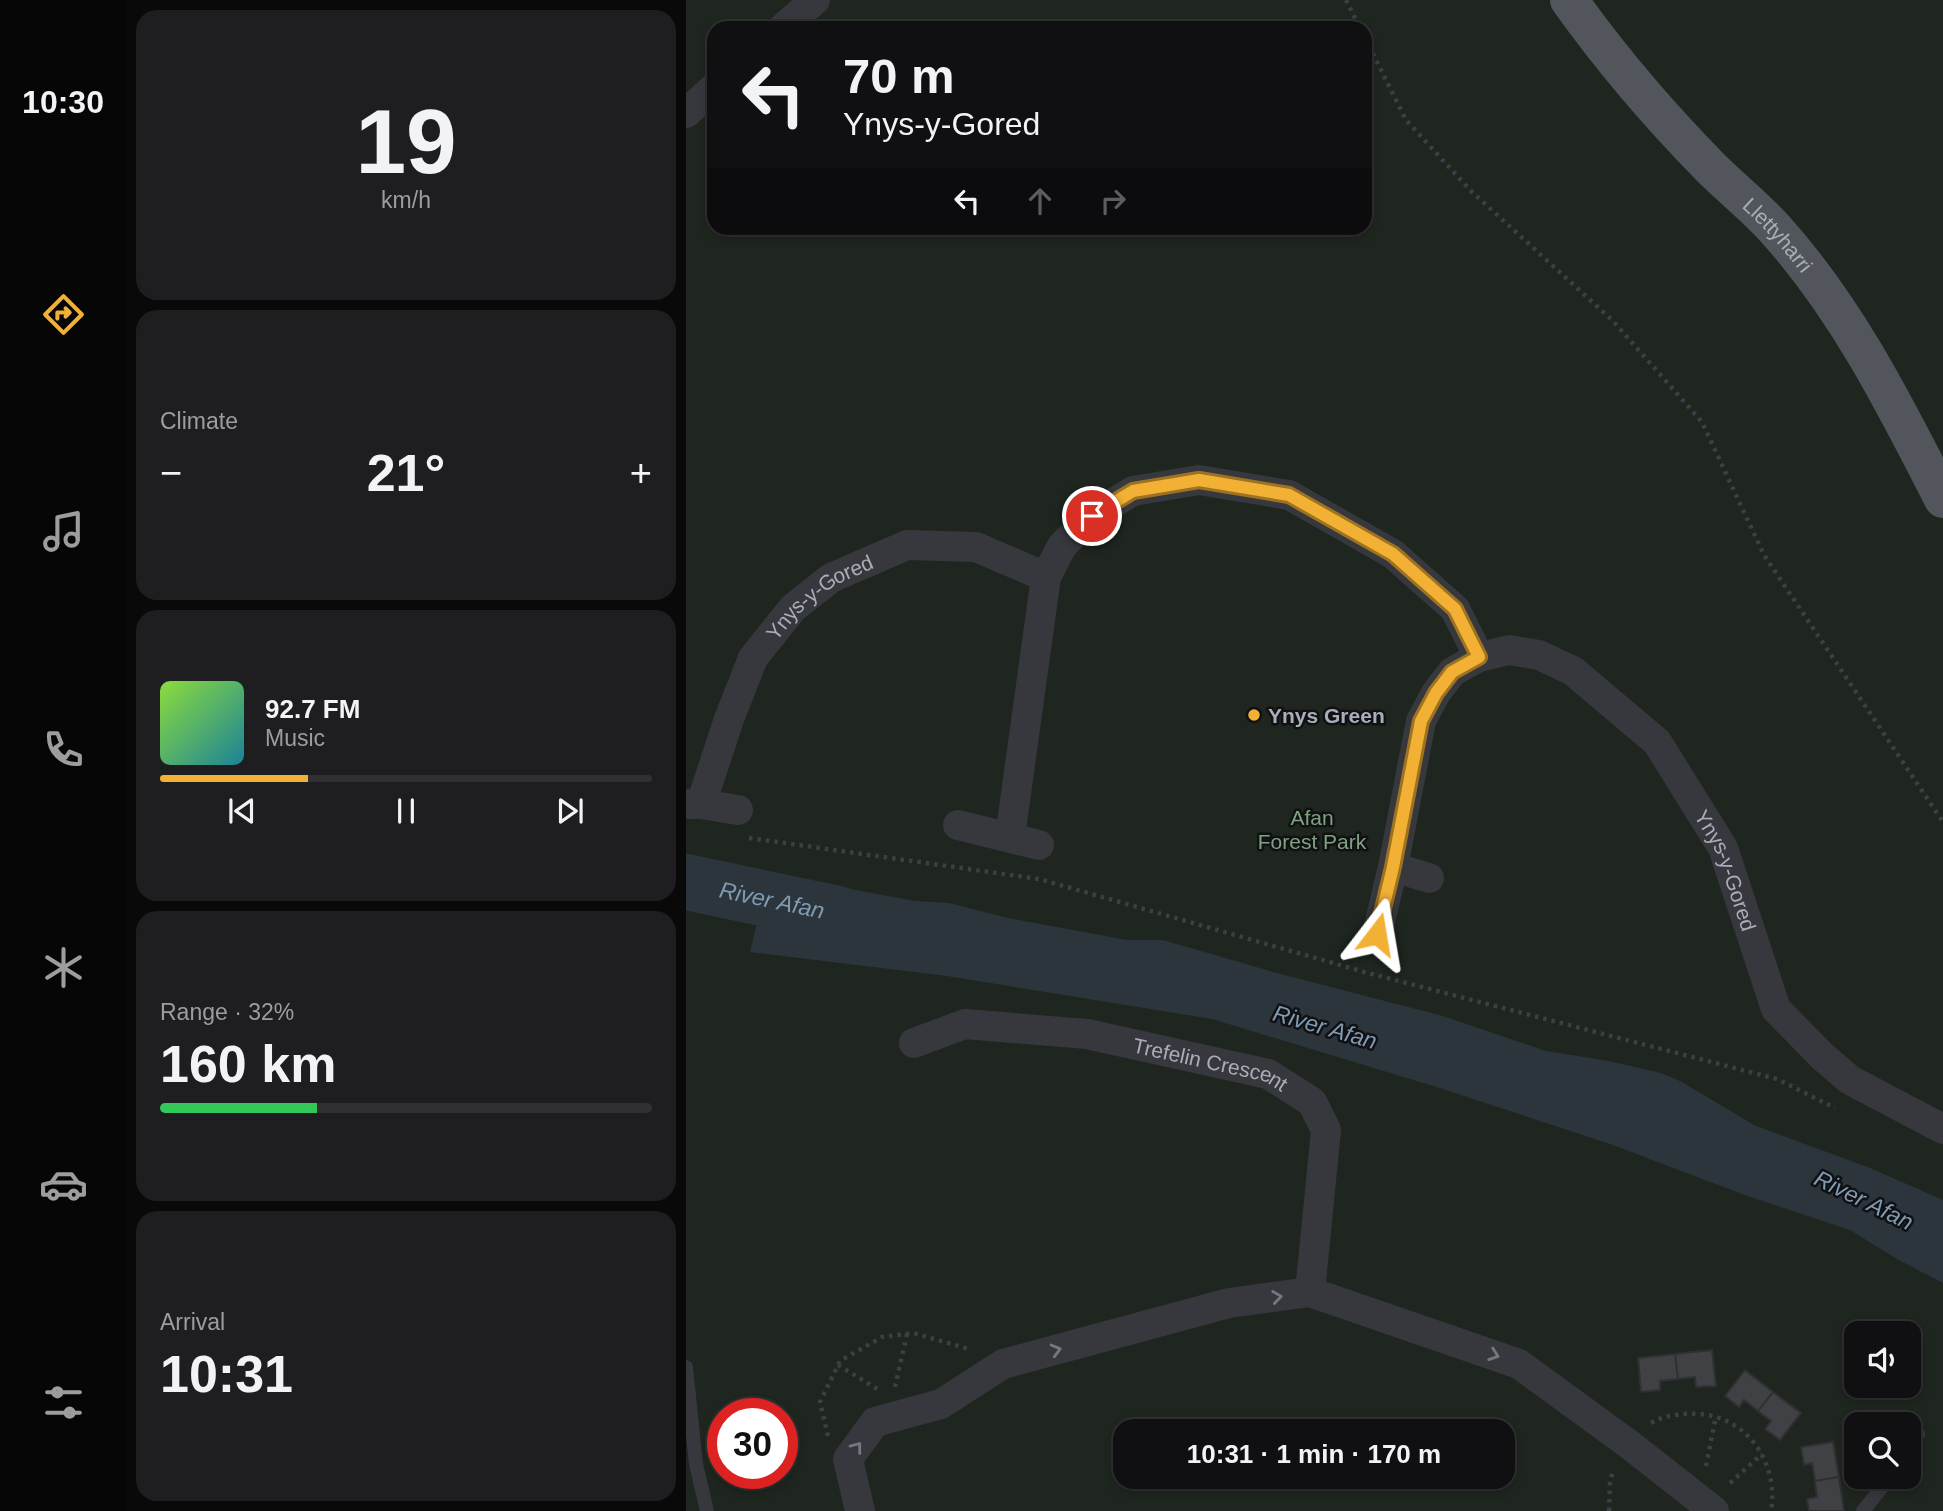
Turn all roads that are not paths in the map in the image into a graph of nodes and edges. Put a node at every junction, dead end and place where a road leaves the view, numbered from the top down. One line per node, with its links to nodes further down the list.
1 (815, 0): 3 (street)
2 (1569, 0): 6 (main road, Llettyharri)
3 (791, 21)
4 (707, 94): 5 (street)
5 (686, 113)
6 (1943, 499)
7 (1046, 577): 8 (street); 9 (street, Ynys-y-Gored); 12 (street)
8 (1479, 657): 14 (street, Ynys-y-Gored); 18 (street, Ynys-y-Gored)
9 (694, 804): 10 (street, Ynys-y-Gored)
10 (737, 823)
11 (958, 825): 12 (street)
12 (1010, 837): 13 (street)
13 (1039, 845)
14 (1393, 867): 15 (street); 16 (street, Ynys-y-Gored)
15 (1429, 878)
16 (1377, 934)
17 (914, 1044): 19 (street, Trefelin Crescent)
18 (1943, 1129)
19 (1310, 1292): 22 (street, one-way to 22); 24 (street, one-way to 19)
20 (686, 1367): 23 (lane)
21 (1880, 1489): 25 (lane)
22 (1697, 1506)
23 (707, 1511)
24 (860, 1511)
25 (1863, 1511)

